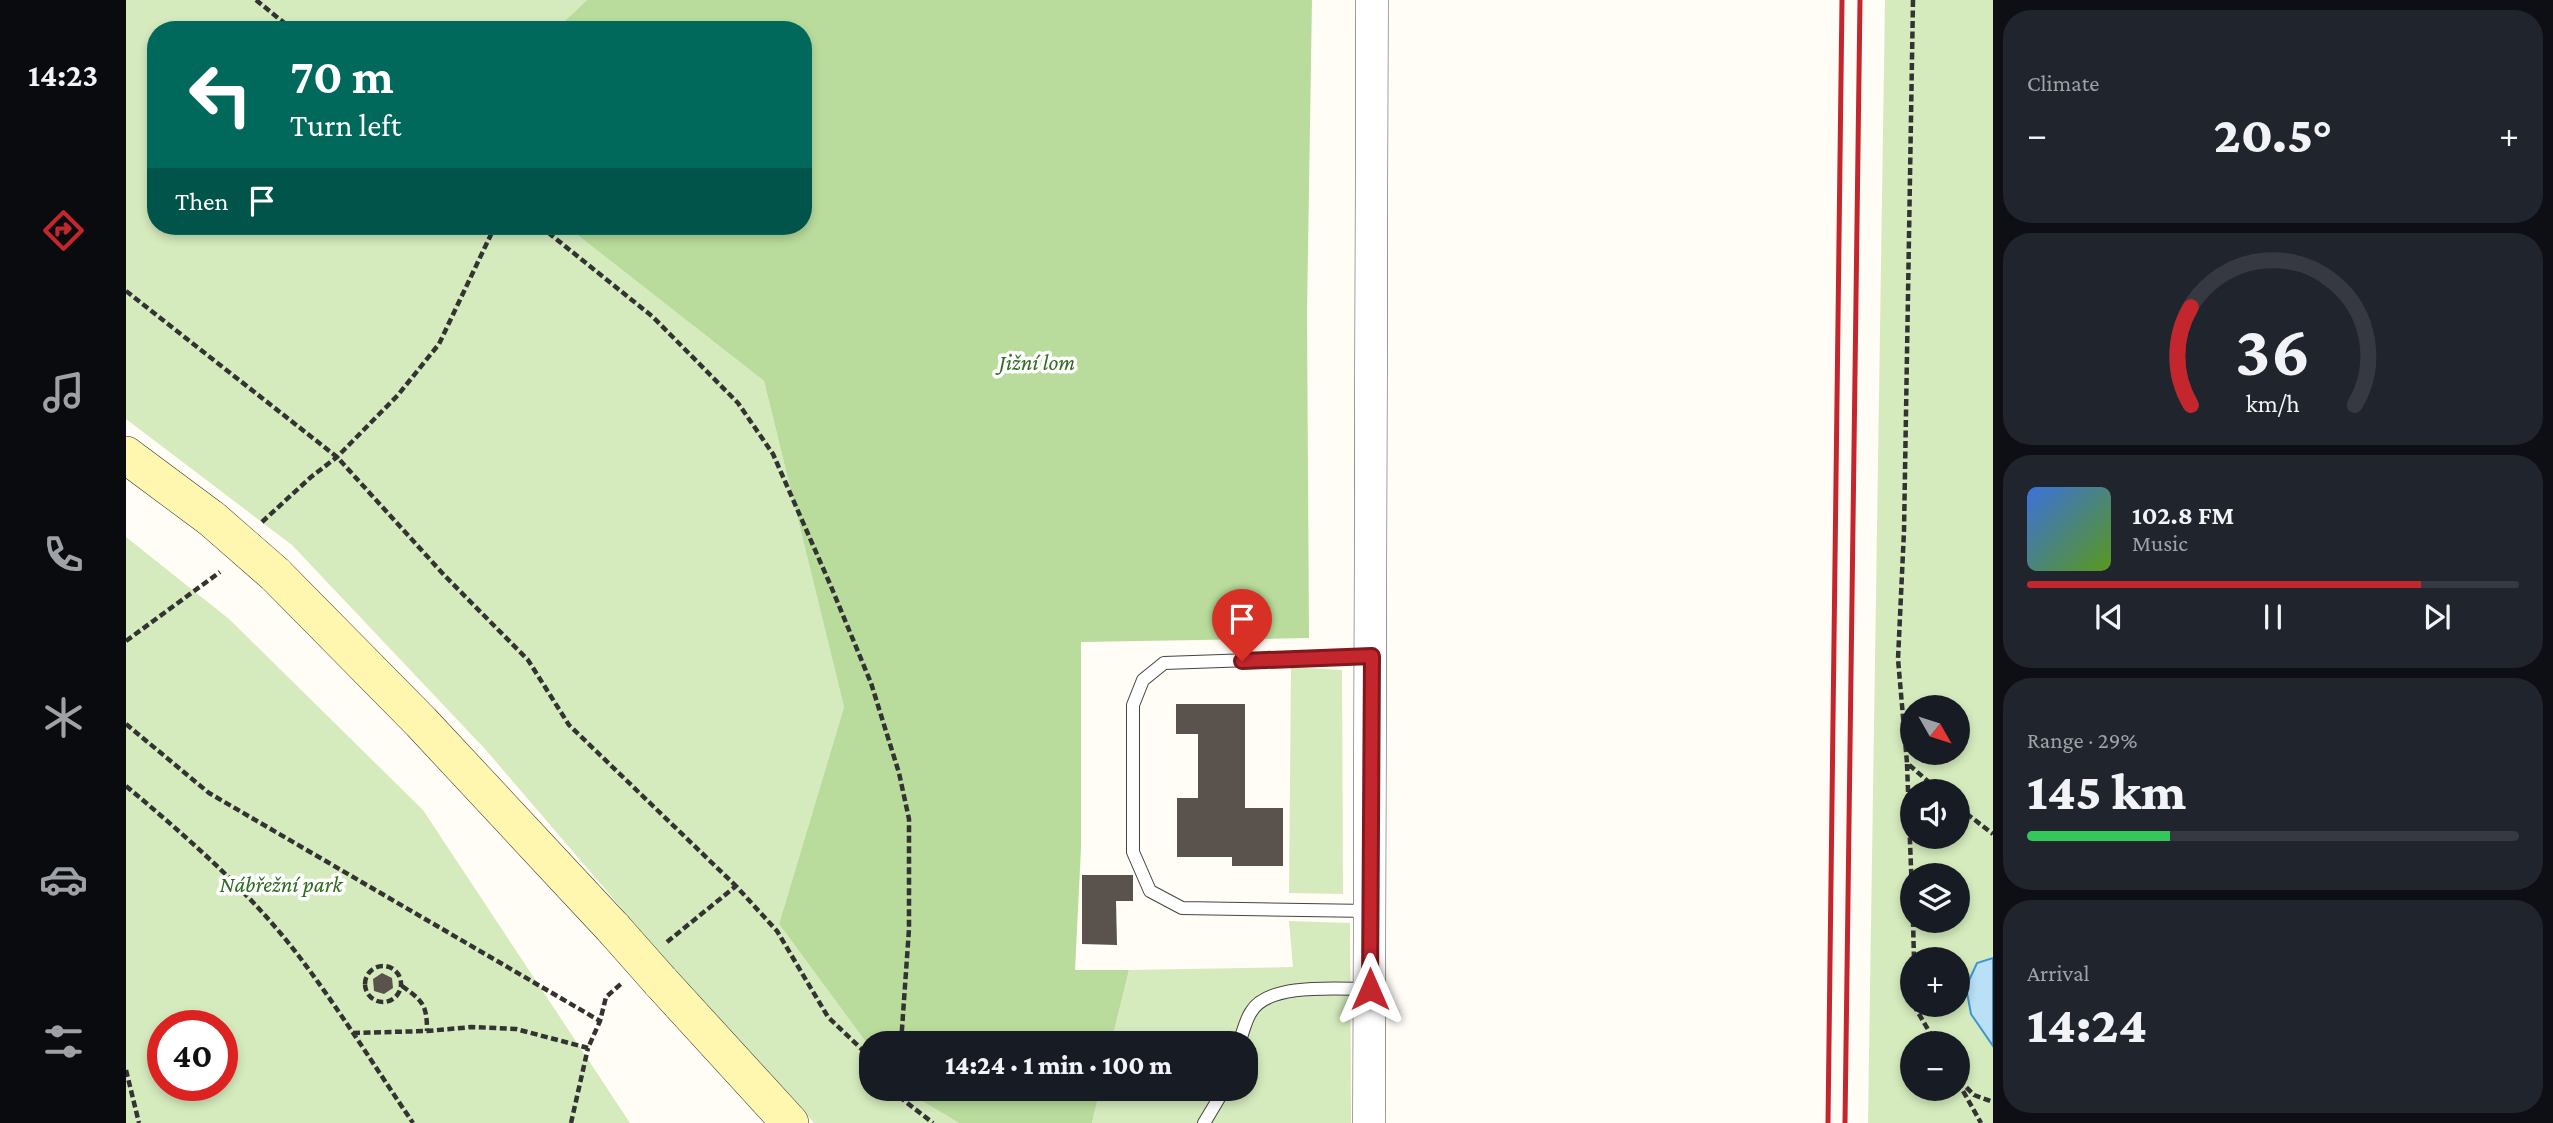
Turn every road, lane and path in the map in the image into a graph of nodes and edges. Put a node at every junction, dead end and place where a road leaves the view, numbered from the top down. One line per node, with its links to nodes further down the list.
1 (256, 0): 4 (path)
2 (1372, 0): 13 (street)
3 (1913, 0): 14 (path)
4 (282, 21)
5 (491, 235): 9 (path)
6 (551, 235): 31 (path)
7 (126, 291): 9 (path)
8 (126, 455): 45 (main road, bridge)
9 (337, 457): 10 (path); 23 (path)
10 (261, 522)
11 (219, 572): 12 (path)
12 (126, 641)
13 (1372, 656): 24 (street); 24 (lane)
14 (1901, 695)
15 (126, 724): 29 (path)
16 (1907, 765): 22 (path)
17 (1909, 765): 18 (path)
18 (1925, 779)
19 (126, 786): 33 (path)
20 (1970, 816): 21 (path)
21 (1993, 834)
22 (1911, 863)
23 (736, 886): 25 (path); 34 (path)
24 (1370, 911): 27 (street)
25 (665, 944)
26 (401, 986): 26 (path); 30 (path)
27 (1370, 989): 32 (lane); 48 (street)
28 (606, 997): 29 (path)
29 (600, 1021): 35 (path)
30 (427, 1031): 33 (path); 35 (path)
31 (902, 1031)
32 (1243, 1031)
33 (353, 1033): 43 (path)
34 (859, 1047)
35 (588, 1048): 44 (path)
36 (126, 1070): 42 (path)
37 (1970, 1092): 41 (path)
38 (905, 1101): 46 (path)
39 (1217, 1101): 47 (lane)
40 (1969, 1101): 49 (path)
41 (1993, 1102)
42 (139, 1123)
43 (413, 1123)
44 (571, 1123)
45 (790, 1123)
46 (933, 1123)
47 (1204, 1123)
48 (1369, 1123)
49 (1981, 1123)

